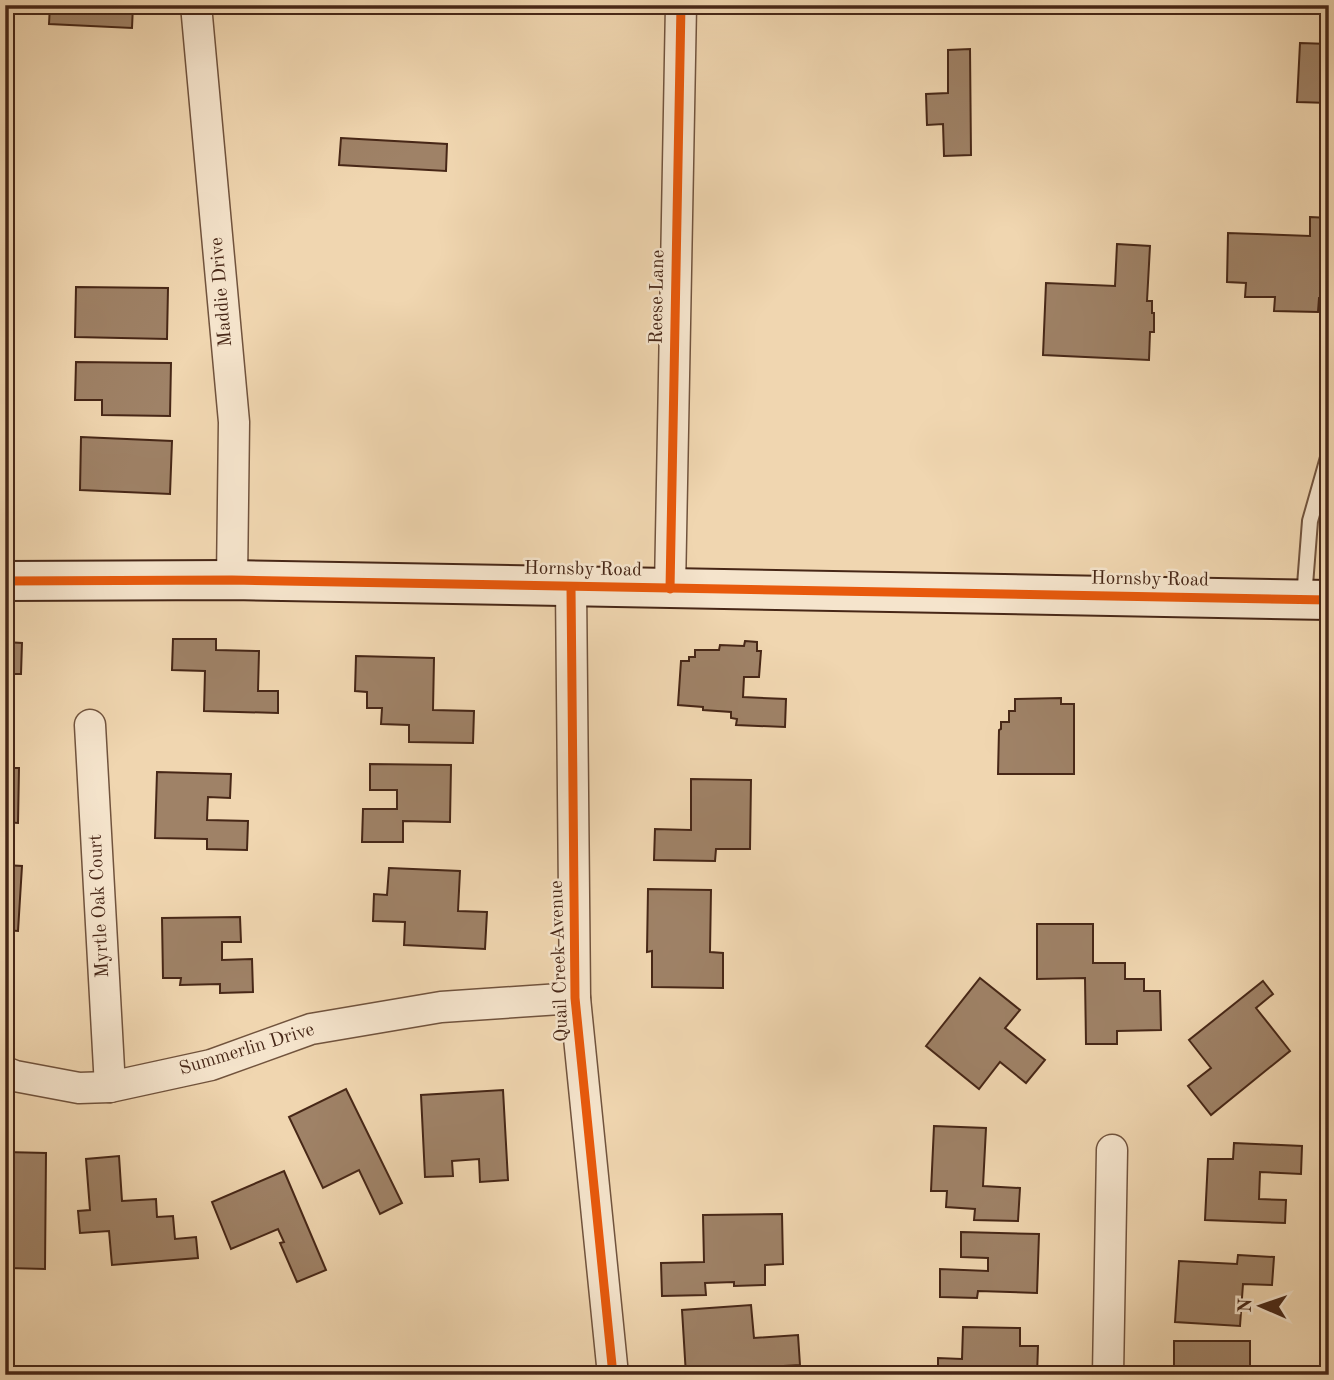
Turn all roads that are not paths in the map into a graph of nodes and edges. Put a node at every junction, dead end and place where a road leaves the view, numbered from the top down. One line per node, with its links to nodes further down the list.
1 (196, 5): 4 (street, Maddie Drive)
2 (681, 5): 7 (street, Reese Lane)
3 (1329, 454): 8 (lane)
4 (232, 580): 5 (street, Hornsby Road); 6 (street, Hornsby Road)
5 (5, 581)
6 (571, 587): 7 (street, Hornsby Road); 10 (street, Quail Creek Avenue)
7 (670, 589): 8 (street, Hornsby Road)
8 (1317, 600)
9 (90, 725): 12 (street, Myrtle Oak Court)
10 (575, 998): 12 (street, Summerlin Drive); 14 (street, Quail Creek Avenue)
11 (5, 1072): 12 (street, Summerlin Drive)
12 (110, 1087)
13 (1112, 1150): 15 (street)
14 (613, 1375)
15 (1108, 1375)

